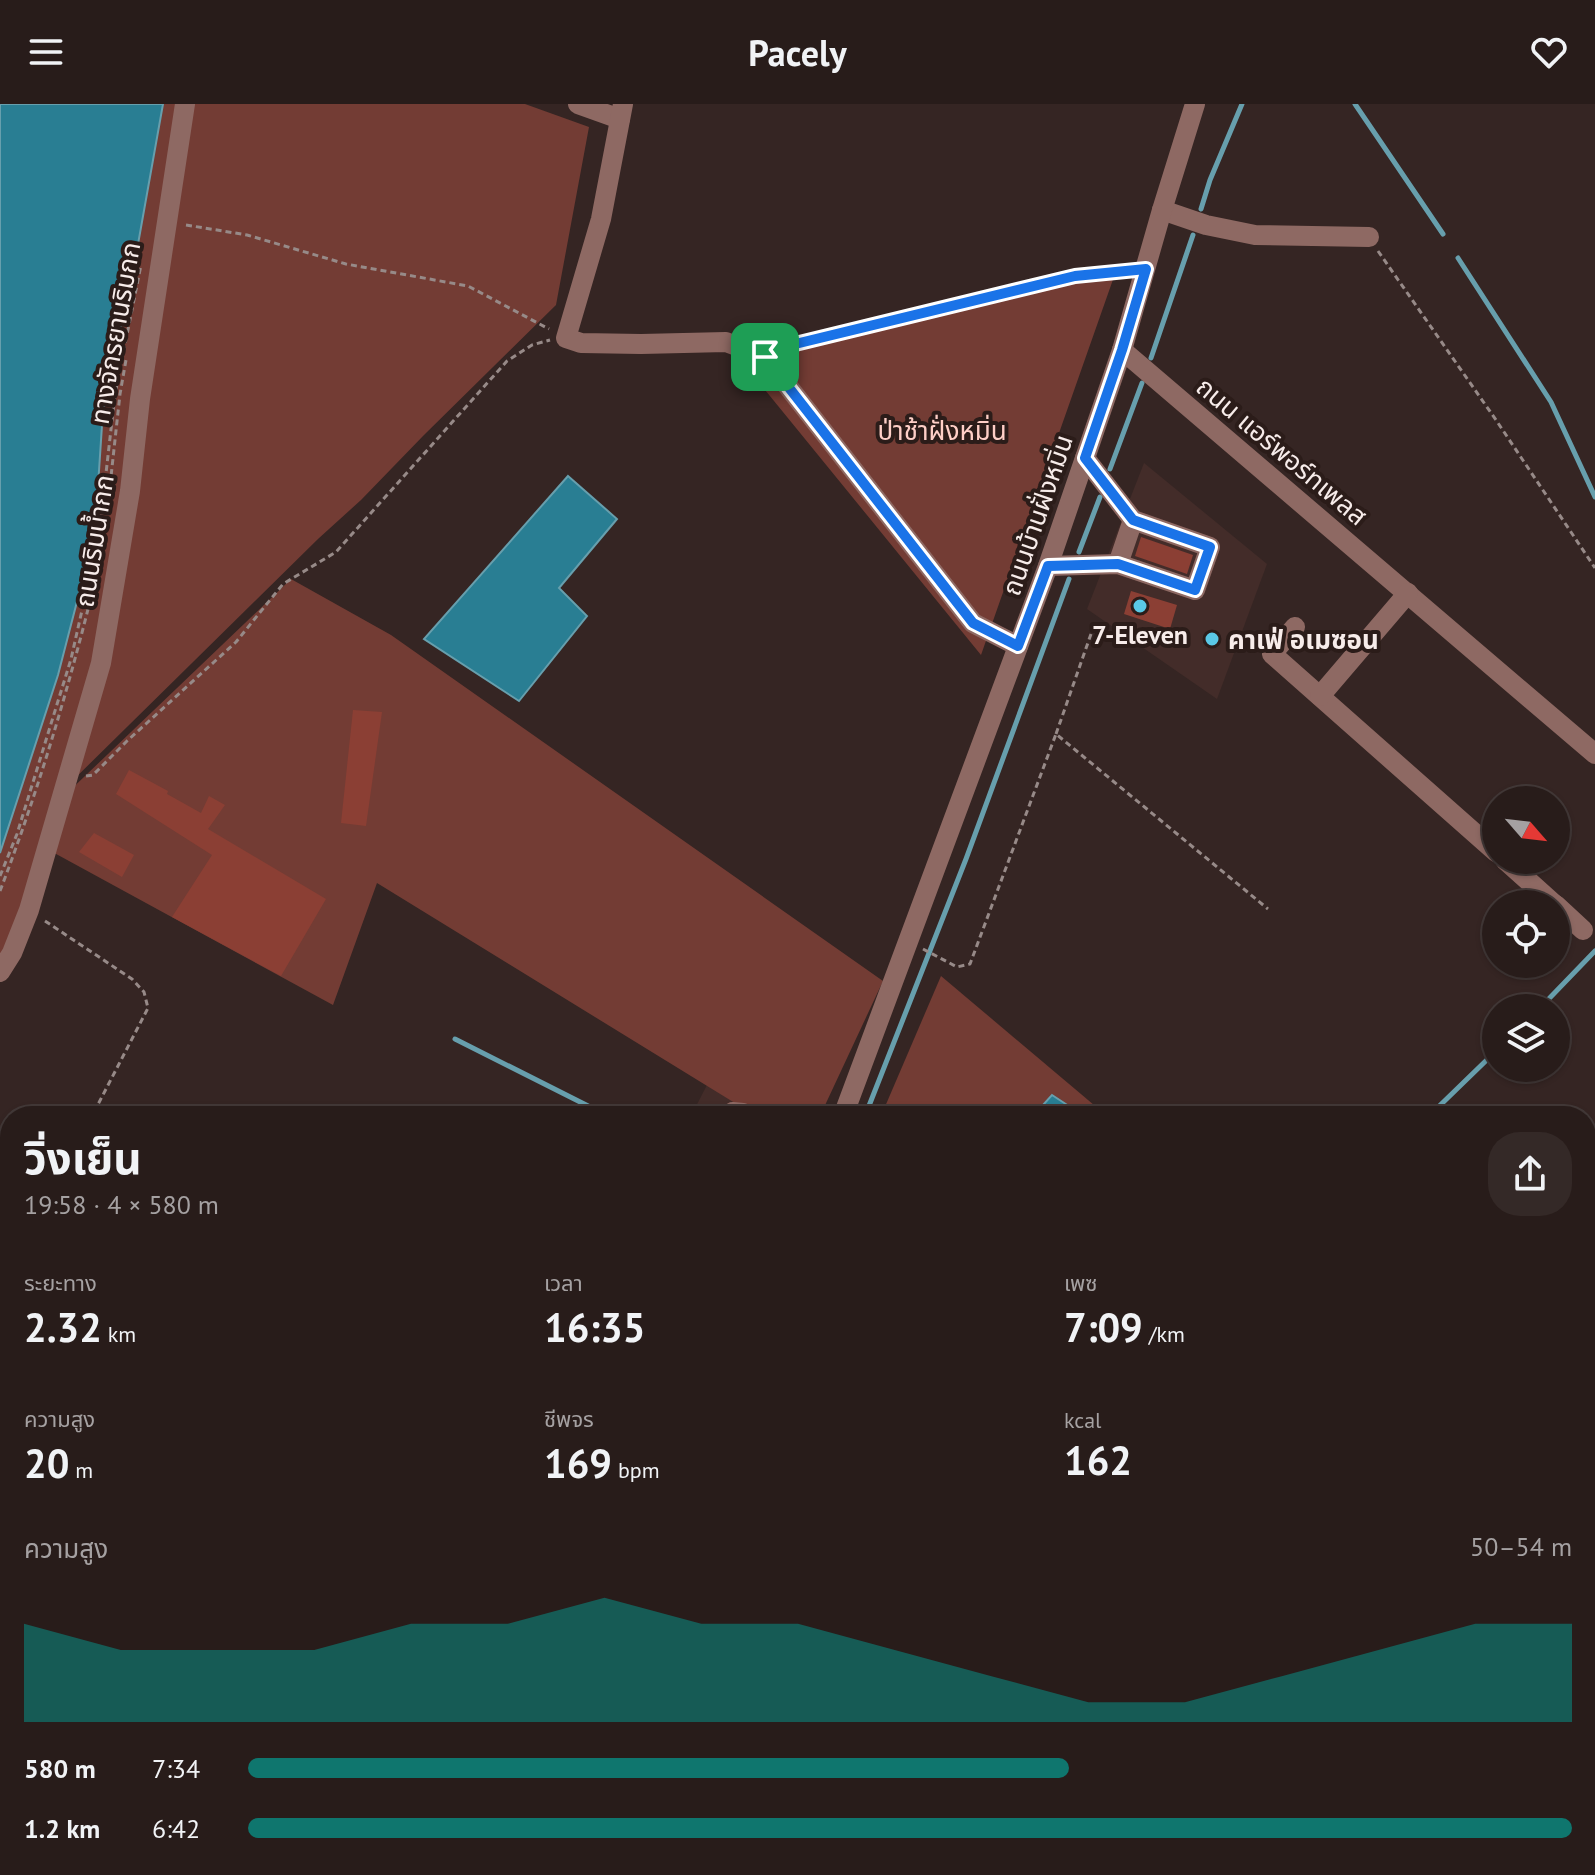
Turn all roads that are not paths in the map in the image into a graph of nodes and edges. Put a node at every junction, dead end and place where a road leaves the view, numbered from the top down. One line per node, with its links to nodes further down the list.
1 (185, 104): 22 (street, ถนนริมน้ำกก)
2 (578, 104): 4 (street)
3 (1195, 104): 5 (street, ถนนบ้านฝั่งหมิ่น)
4 (621, 111): 14 (street)
5 (1162, 210): 6 (street); 7 (street, ถนนบ้านฝั่งหมิ่น)
6 (1369, 237)
7 (1122, 350): 8 (street, ถนนบ้านฝั่งหมิ่น); 12 (street, ถนน แอร์พอร์ทเพลส)
8 (1085, 458): 9 (street); 11 (street, ถนนบ้านฝั่งหมิ่น)
9 (1133, 520): 10 (street); 10 (street)
10 (1118, 564): 11 (street)
11 (1048, 566): 14 (street, ถนนบ้านฝั่งหมิ่น)
12 (1408, 593): 15 (street); 16 (street, ถนน แอร์พอร์ทเพลส)
13 (1295, 627): 15 (street)
14 (1018, 646): 23 (street, ถนนบ้านฝั่งหมิ่น)
15 (1320, 696): 17 (street)
16 (1595, 754)
17 (1482, 840)
18 (1521, 874): 19 (street)
19 (1538, 890)
20 (1570, 918): 21 (street)
21 (1583, 930)
22 (0, 972)
23 (847, 1106)

